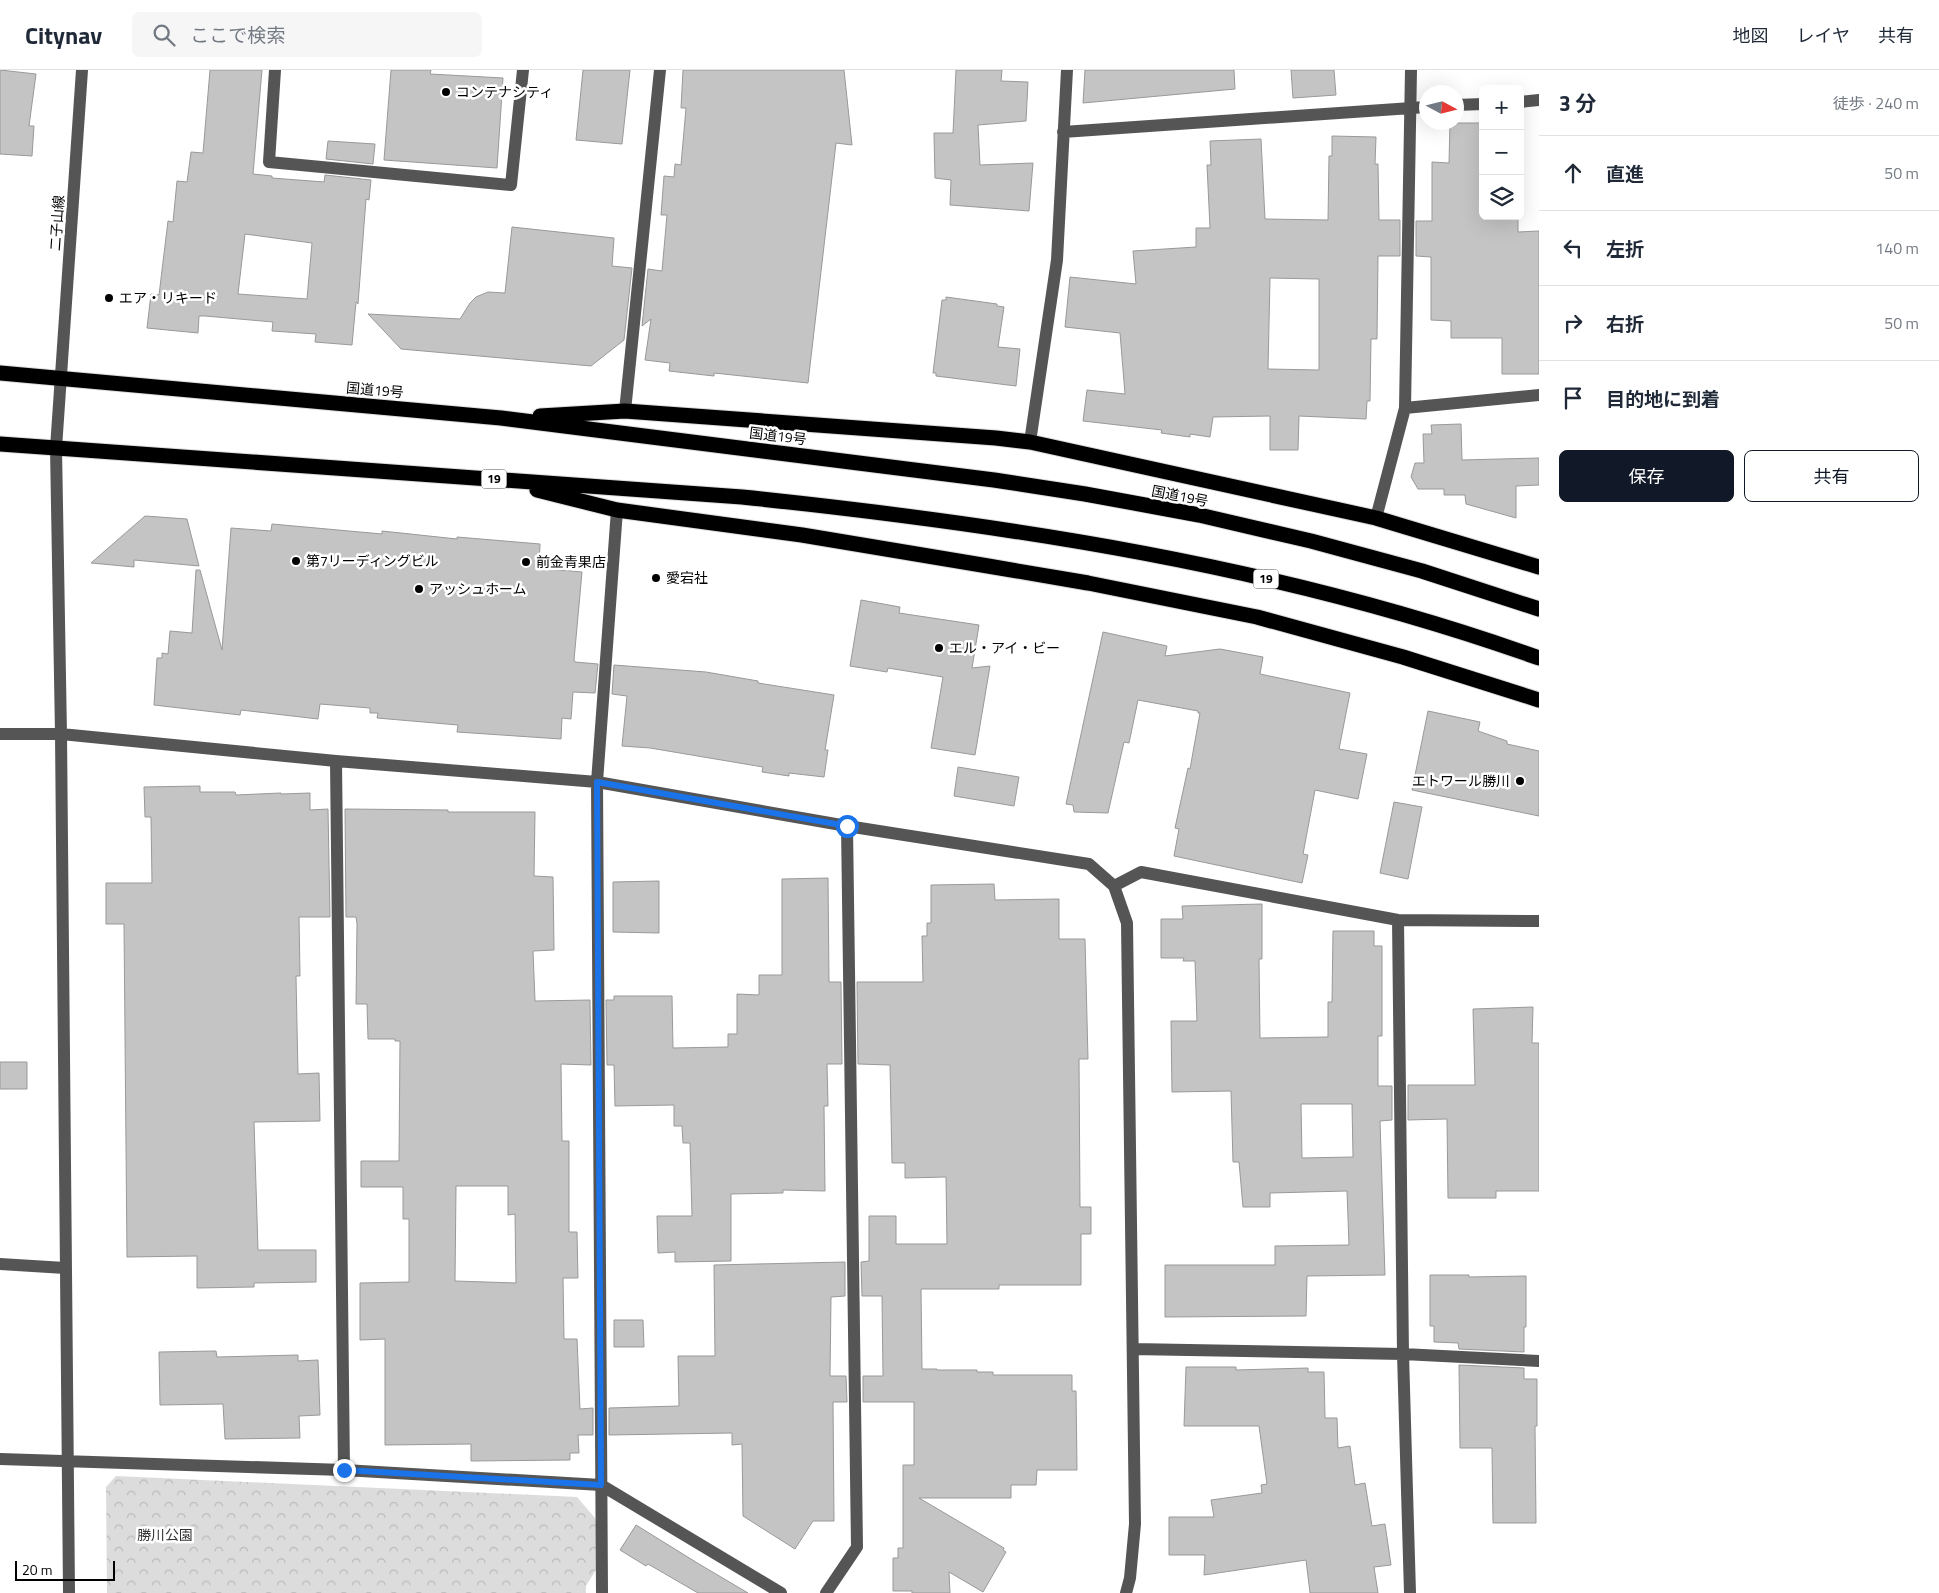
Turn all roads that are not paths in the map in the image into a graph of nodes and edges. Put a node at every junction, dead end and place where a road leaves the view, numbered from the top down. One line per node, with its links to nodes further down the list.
1 (82, 70): 15 (street, 二子山線)
2 (275, 70): 3 (street)
3 (523, 70)
4 (660, 70): 18 (street)
5 (1067, 70): 13 (street)
6 (1411, 70): 12 (street)
7 (1539, 100): 8 (street)
8 (1524, 102)
9 (1479, 104): 10 (street)
10 (1464, 105)
11 (1419, 107): 12 (street)
12 (1411, 108): 13 (street); 17 (street)
13 (1063, 132): 20 (street)
14 (0, 373): 15 (highway, 国道19号)
15 (61, 378): 19 (highway, 国道19号); 22 (street, 二子山線)
16 (1539, 395): 17 (street)
17 (1404, 408): 25 (street)
18 (625, 411): 19 (highway); 20 (highway)
19 (501, 418): 27 (highway, 国道19号)
20 (1030, 442): 25 (highway)
21 (0, 444): 22 (highway, 19)
22 (56, 448): 23 (highway, 19); 31 (street, 二子山線)
23 (497, 480): 24 (highway); 28 (highway, 19)
24 (617, 510): 29 (highway); 33 (street)
25 (1376, 518): 26 (highway)
26 (1539, 567)
27 (1539, 609)
28 (1539, 658)
29 (1539, 700)
30 (0, 734): 31 (street)
31 (61, 734): 32 (street); 39 (street, 二子山線)
32 (336, 761): 33 (street); 45 (street)
33 (597, 782): 34 (street); 46 (street)
34 (847, 826): 35 (street); 50 (street)
35 (1114, 886): 36 (street); 40 (street)
36 (1398, 920): 37 (street); 41 (street)
37 (1539, 921)
38 (0, 1264): 39 (street)
39 (65, 1268): 44 (street, 二子山線)
40 (1133, 1349): 41 (street); 51 (street)
41 (1403, 1354): 42 (street); 52 (street)
42 (1539, 1361)
43 (0, 1459): 44 (street)
44 (67, 1462): 45 (street); 47 (street, 二子山線)
45 (344, 1470): 46 (street)
46 (601, 1485): 48 (street); 49 (street)
47 (69, 1593)
48 (602, 1593)
49 (781, 1593)
50 (826, 1593)
51 (1126, 1593)
52 (1410, 1593)

